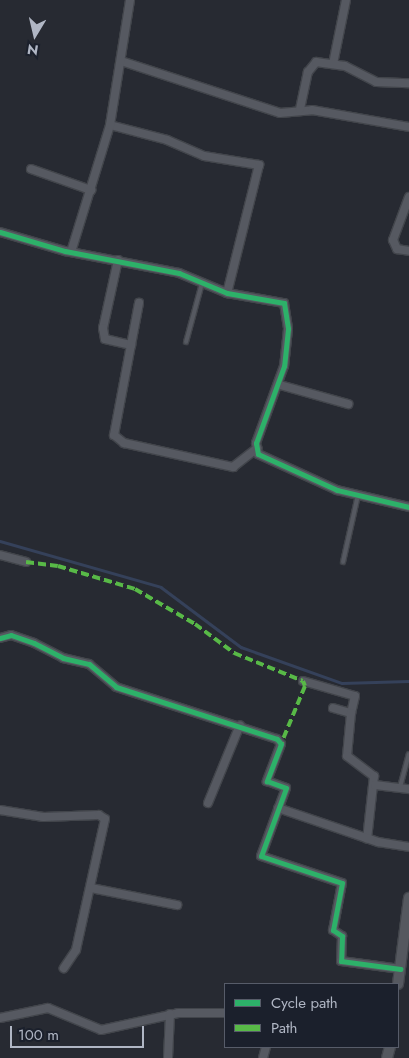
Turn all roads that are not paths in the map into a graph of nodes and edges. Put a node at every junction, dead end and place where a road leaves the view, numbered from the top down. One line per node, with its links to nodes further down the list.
1 (130, 0): 3 (street)
2 (346, 0): 4 (street)
3 (121, 61): 6 (street); 7 (street)
4 (333, 64): 5 (street); 6 (street)
5 (409, 83)
6 (300, 109): 8 (street)
7 (110, 125): 10 (street); 17 (street)
8 (409, 127)
9 (31, 169): 10 (street)
10 (91, 190): 14 (street)
11 (409, 197): 13 (street)
12 (0, 232): 14 (street)
13 (409, 251)
14 (72, 252): 15 (street)
15 (118, 260): 16 (street); 20 (street)
16 (202, 283): 17 (street); 19 (lane)
17 (227, 293): 21 (street)
18 (139, 303): 20 (street)
19 (186, 342)
20 (131, 345): 23 (street)
21 (280, 385): 22 (street); 23 (street)
22 (348, 404)
23 (257, 448): 24 (street)
24 (358, 495): 25 (street); 28 (lane)
25 (409, 507)
26 (0, 555): 27 (street)
27 (26, 562)
28 (344, 562)
29 (0, 638): 33 (street)
30 (304, 681): 32 (street)
31 (333, 708): 32 (street)
32 (351, 713): 35 (street)
33 (240, 724): 38 (street); 39 (street)
34 (409, 754): 36 (lane)
35 (375, 785): 36 (street); 41 (street)
36 (400, 787): 37 (street)
37 (409, 789)
38 (208, 803)
39 (278, 808): 41 (street); 47 (street)
40 (0, 810): 43 (street)
41 (367, 839): 42 (street)
42 (409, 847)
43 (91, 888): 45 (street); 46 (street)
44 (409, 898): 47 (street)
45 (177, 905)
46 (64, 968)
47 (400, 969): 48 (street)
48 (398, 983)
49 (224, 1013): 50 (street)
50 (170, 1014): 51 (street); 52 (street)
51 (0, 1018)
52 (168, 1058)

